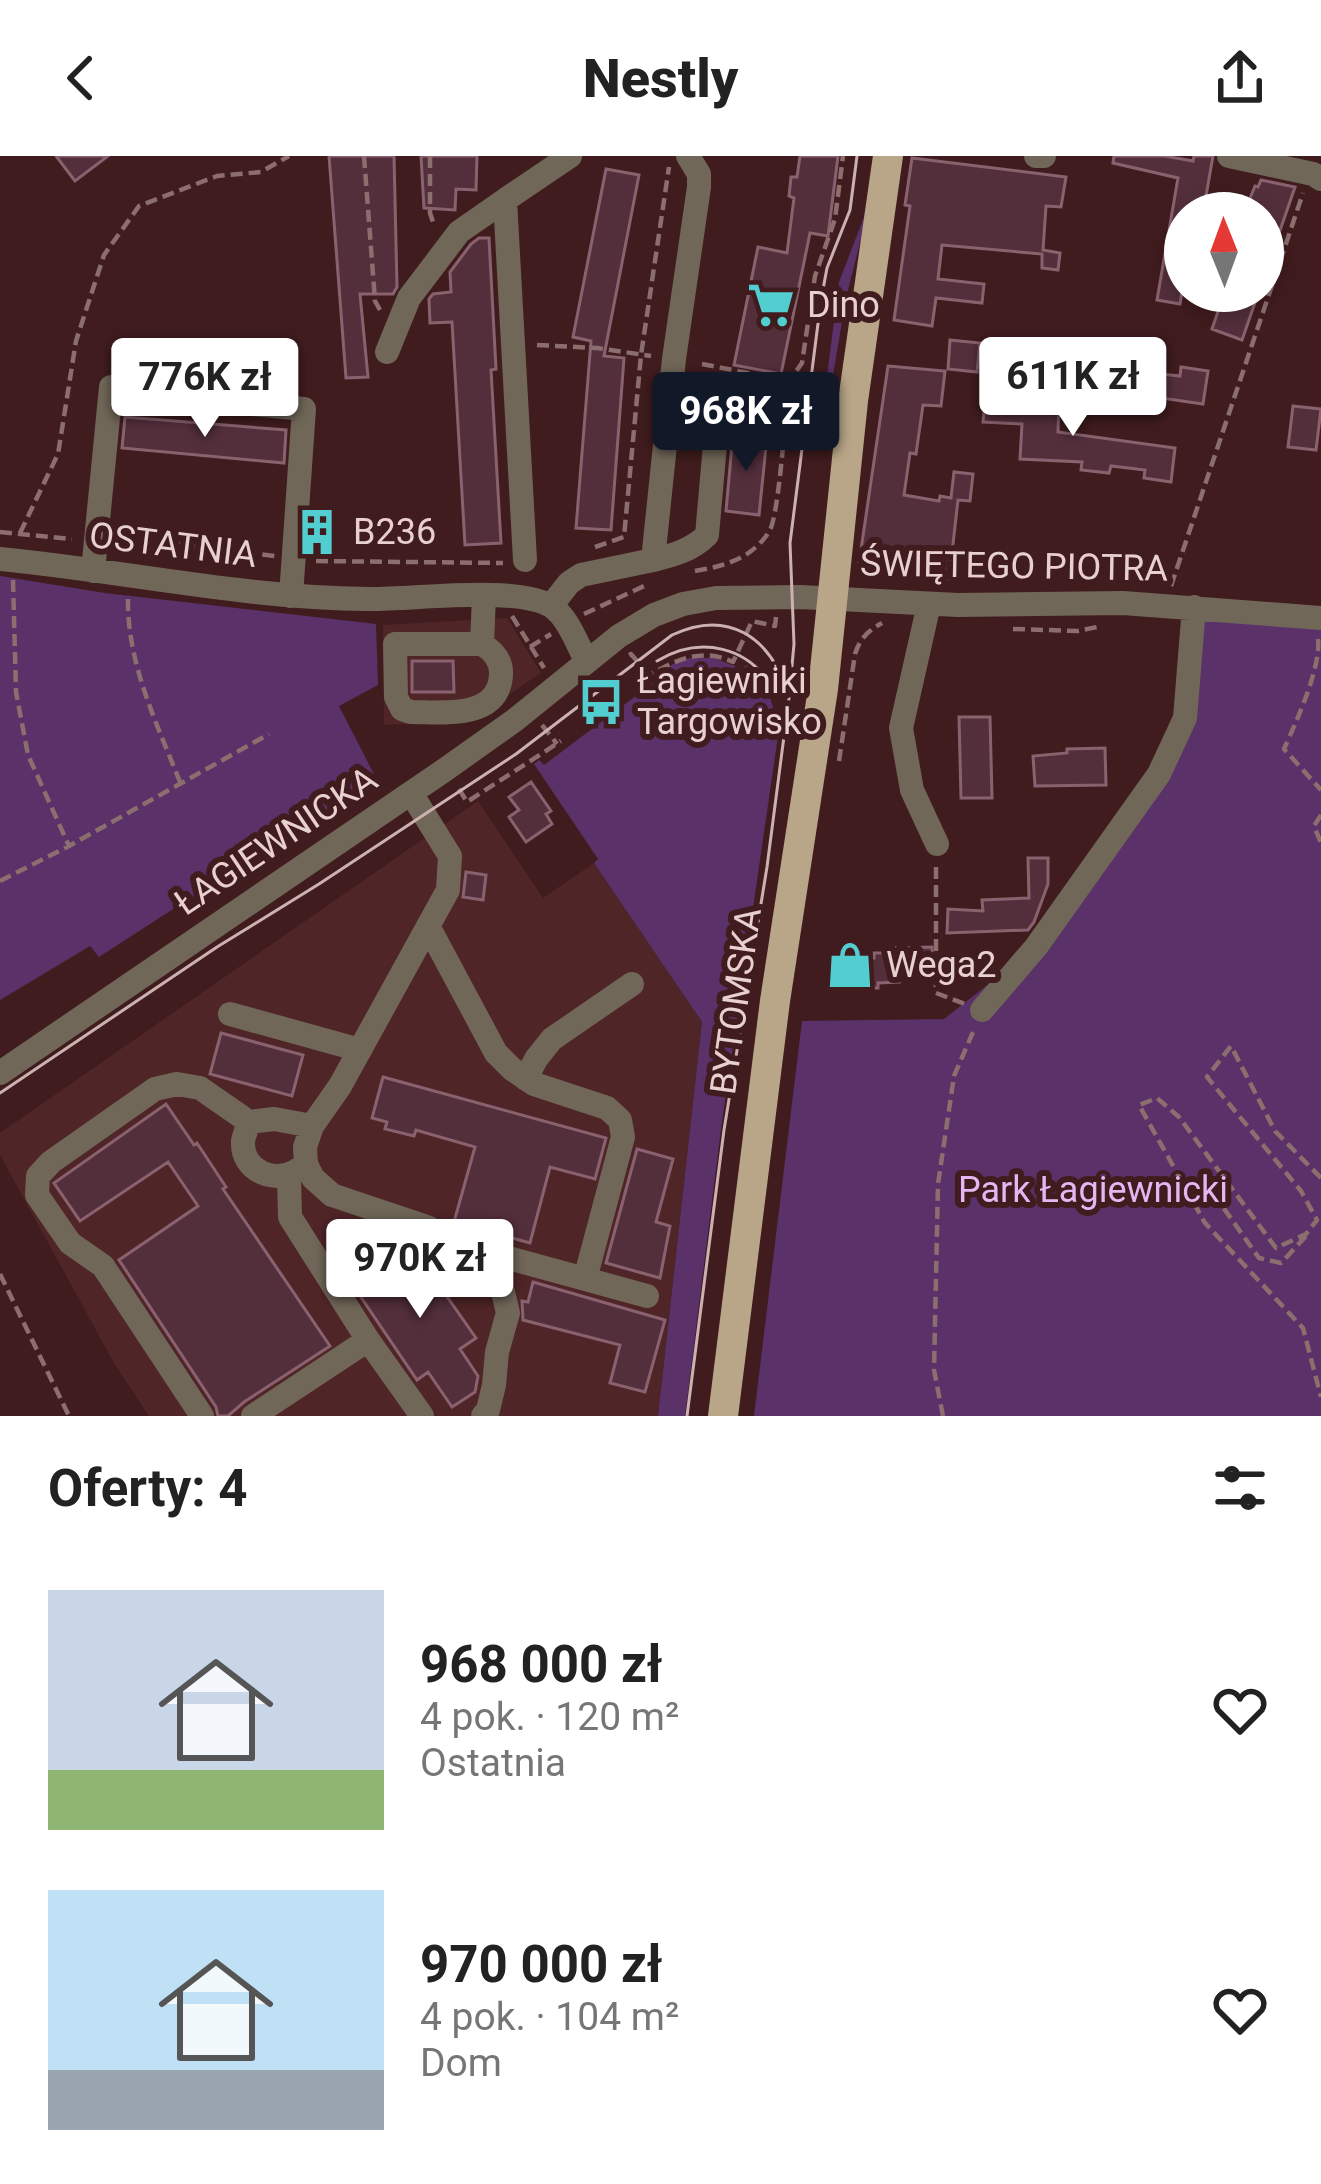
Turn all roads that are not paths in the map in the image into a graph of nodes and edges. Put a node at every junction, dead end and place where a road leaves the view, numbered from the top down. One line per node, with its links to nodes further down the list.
1 (570, 156): 6 (street)
2 (888, 156): 14 (main road, BYTOMSKA)
3 (1229, 156): 5 (street)
4 (679, 157): 8 (street)
5 (1317, 176)
6 (505, 200): 7 (street); 9 (street)
7 (390, 345)
8 (667, 418): 12 (street); 12 (street)
9 (513, 561)
10 (6, 564): 11 (street, OSTATNIA)
11 (93, 571): 13 (street, OSTATNIA); 13 (street)
12 (650, 573): 17 (street)
13 (290, 596): 15 (street, OSTATNIA)
14 (832, 598): 16 (street, ŚWIĘTEGO PIOTRA); 21 (street); 42 (main road, BYTOMSKA)
15 (484, 602): 17 (street, OSTATNIA); 20 (street)
16 (929, 604): 18 (street, ŚWIĘTEGO PIOTRA); 23 (street)
17 (551, 607): 21 (street)
18 (1194, 607): 19 (street, ŚWIĘTEGO PIOTRA); 26 (street)
19 (1321, 618)
20 (482, 644): 20 (street)
21 (586, 660): 22 (street, ŁAGIEWNICKA)
22 (411, 794): 24 (street); 29 (street, ŁAGIEWNICKA)
23 (937, 844)
24 (428, 926): 28 (street); 30 (street)
25 (632, 984): 30 (street)
26 (982, 1010)
27 (230, 1014): 28 (street)
28 (360, 1051): 32 (street)
29 (0, 1072)
30 (526, 1079): 35 (street)
31 (250, 1123): 32 (street); 33 (street); 38 (street)
32 (313, 1126): 33 (street)
33 (297, 1170): 34 (street); 37 (street)
34 (458, 1244): 35 (street); 41 (street)
35 (585, 1279): 36 (street)
36 (647, 1296)
37 (368, 1340): 39 (street); 40 (street)
38 (202, 1416)
39 (253, 1416)
40 (422, 1416)
41 (483, 1416)
42 (723, 1416)

